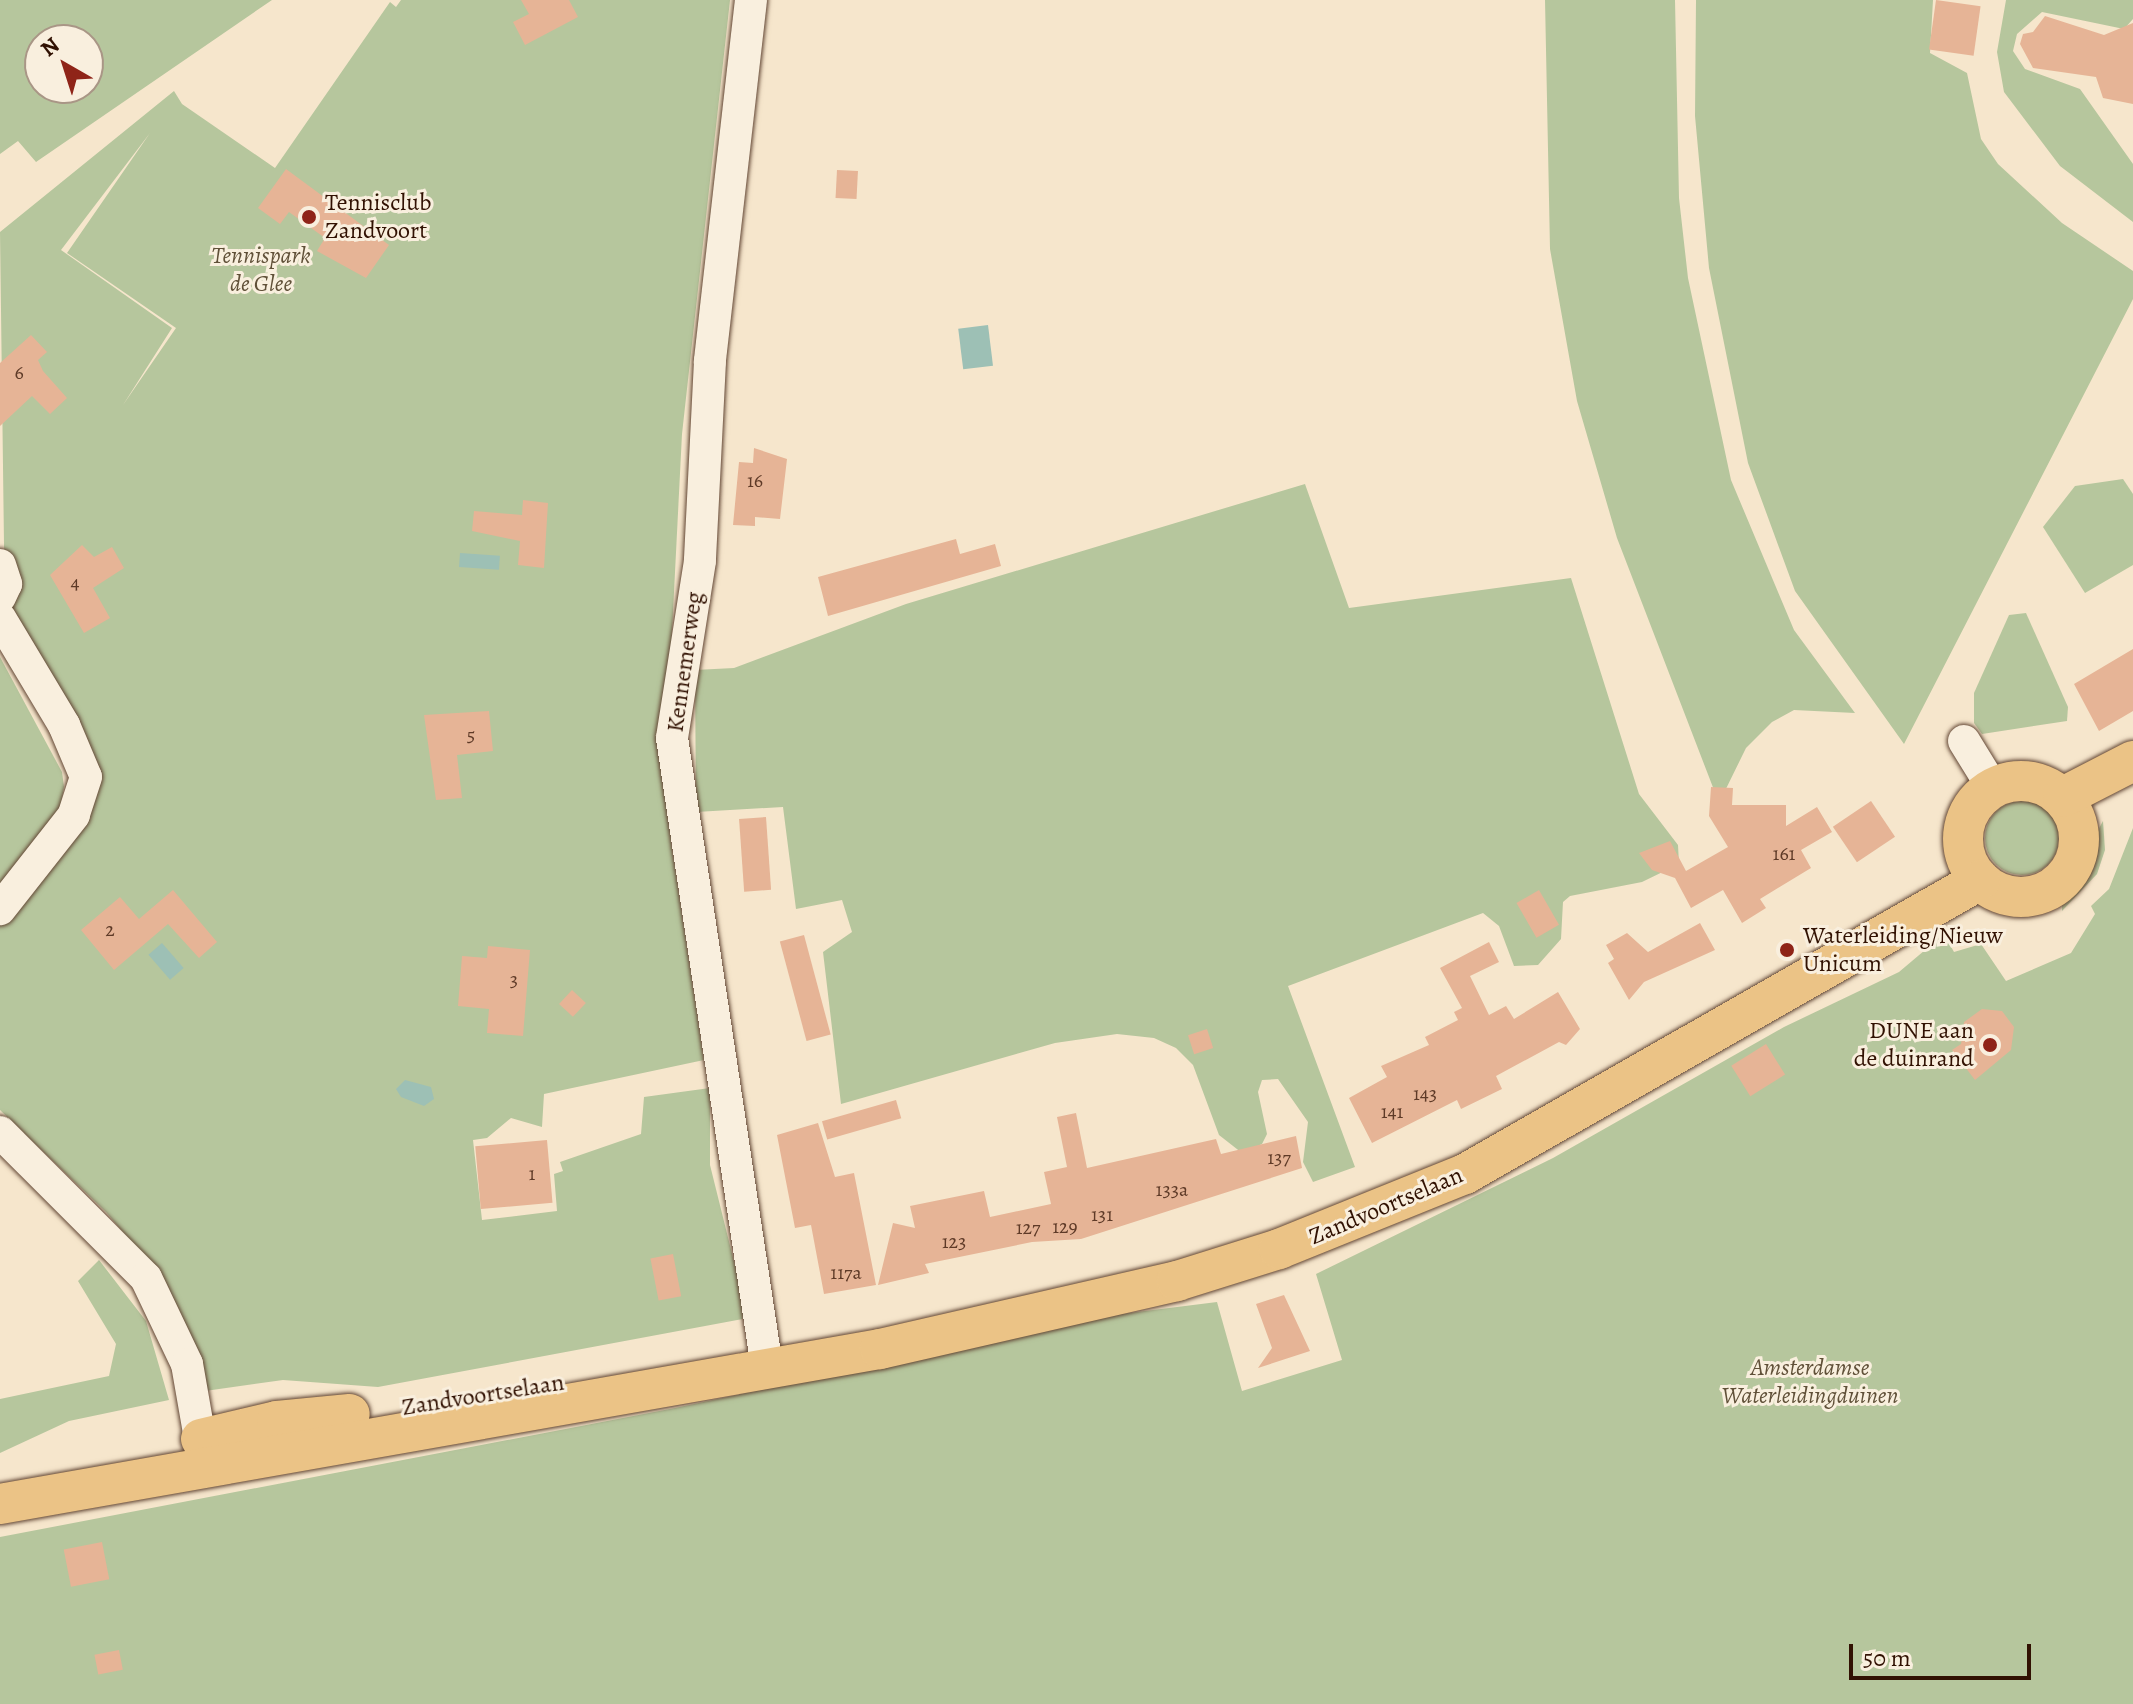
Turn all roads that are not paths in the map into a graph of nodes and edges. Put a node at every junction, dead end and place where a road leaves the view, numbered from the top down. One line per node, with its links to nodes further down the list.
1 (751, 0): 13 (street, Kennemerweg)
2 (0, 565): 3 (street)
3 (0, 597)
4 (0, 618): 11 (street)
5 (1964, 741): 7 (street)
6 (2133, 761): 9 (main road)
7 (1993, 788): 9 (main road); 10 (main road)
8 (2133, 788): 9 (main road)
9 (2071, 811): 10 (main road)
10 (1972, 867): 13 (main road, Zandvoortselaan)
11 (0, 909)
12 (0, 1132): 14 (street)
13 (766, 1357): 14 (main road, Zandvoortselaan)
14 (202, 1452): 15 (main road, Zandvoortselaan); 16 (main road, Zandvoortselaan)
15 (0, 1488)
16 (0, 1504)

